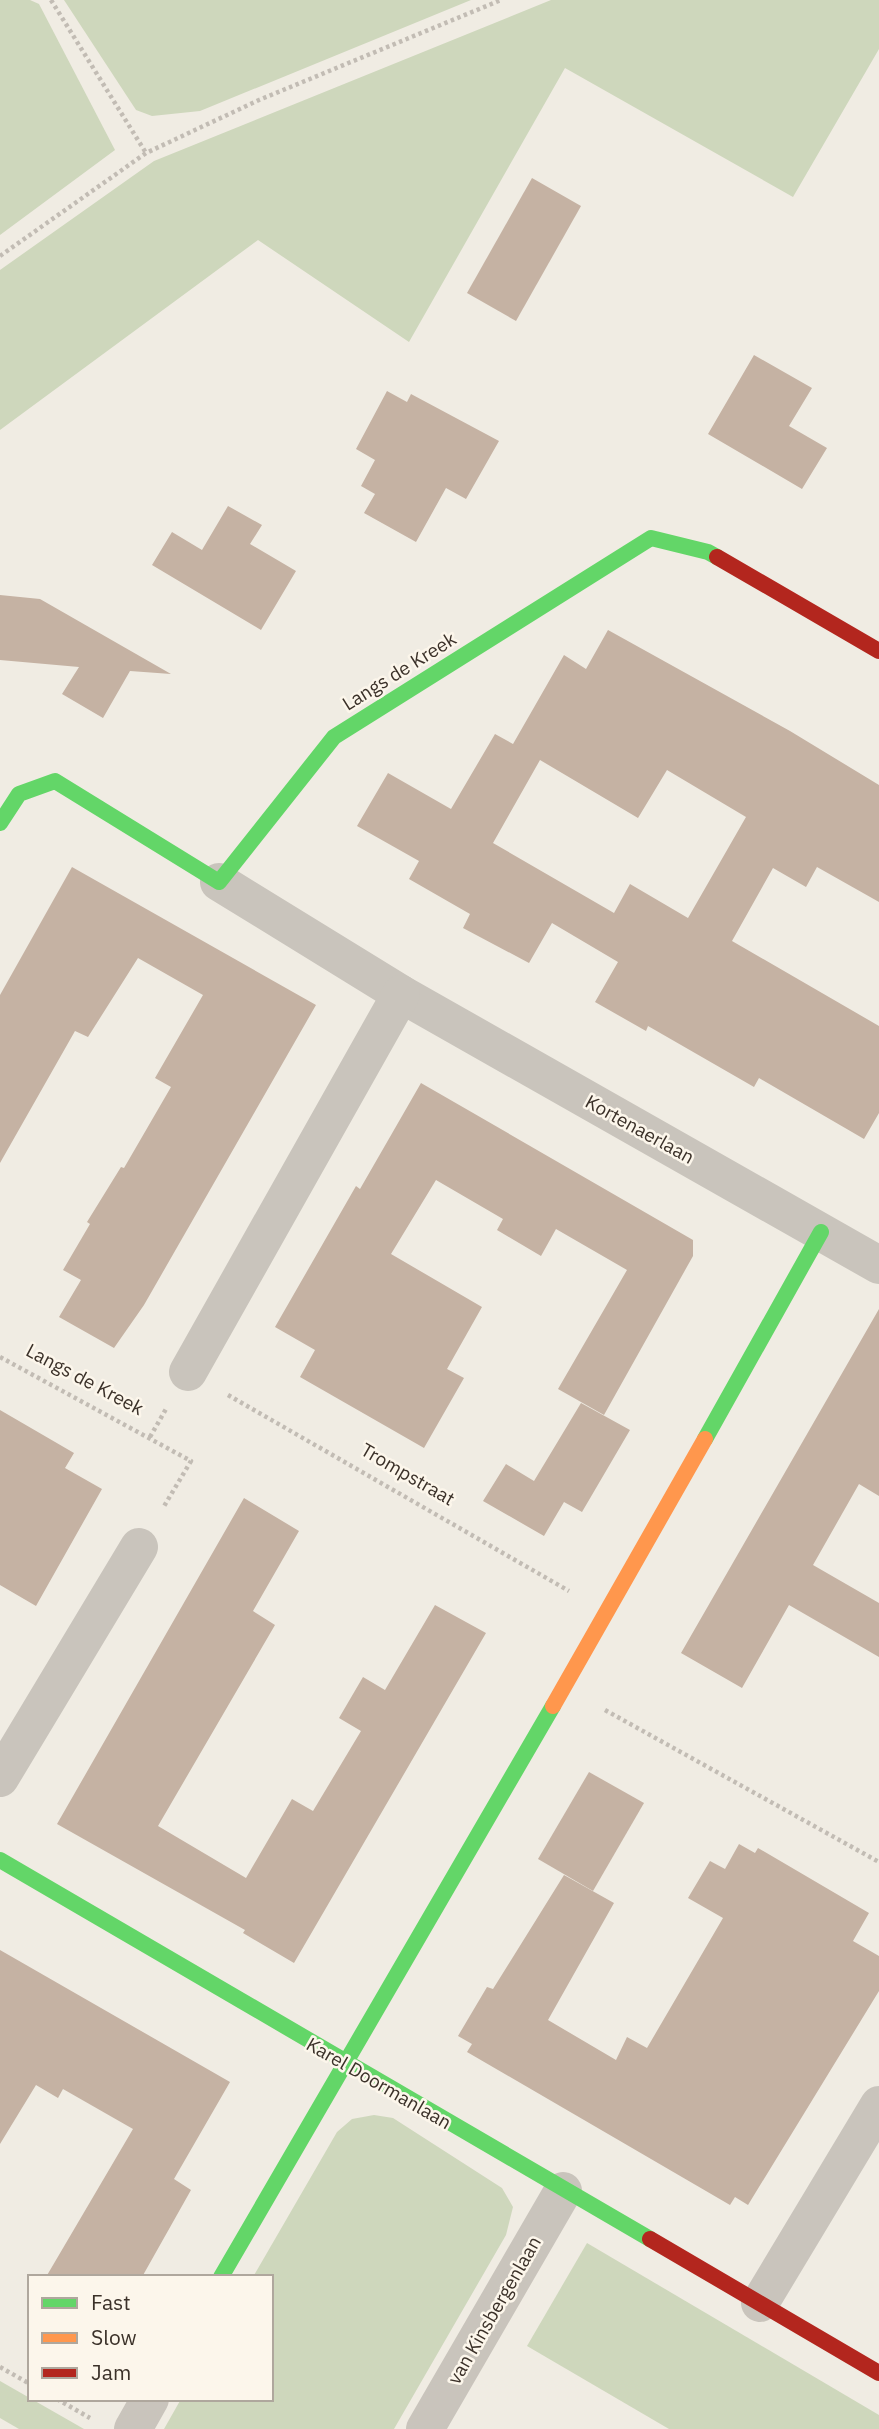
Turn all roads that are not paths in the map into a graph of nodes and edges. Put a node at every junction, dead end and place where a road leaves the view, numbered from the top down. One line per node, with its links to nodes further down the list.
1 (879, 651): 3 (street, Langs de Kreek)
2 (0, 823): 3 (street)
3 (219, 882): 4 (street, Kortenaerlaan)
4 (401, 994): 5 (street, Kortenaerlaan); 7 (street)
5 (821, 1232): 6 (street, Kortenaerlaan); 11 (street)
6 (879, 1265)
7 (188, 1372)
8 (139, 1547): 9 (street)
9 (0, 1778)
10 (0, 1860): 11 (street, Karel Doormanlaan)
11 (346, 2063): 13 (street, Karel Doormanlaan); 14 (street)
12 (879, 2105): 15 (street)
13 (563, 2191): 15 (street, Karel Doormanlaan); 19 (street, van Kinsbergenlaan)
14 (222, 2275)
15 (760, 2303): 16 (street, Karel Doormanlaan)
16 (879, 2373)
17 (147, 2401): 18 (street)
18 (116, 2426)
19 (425, 2429)

